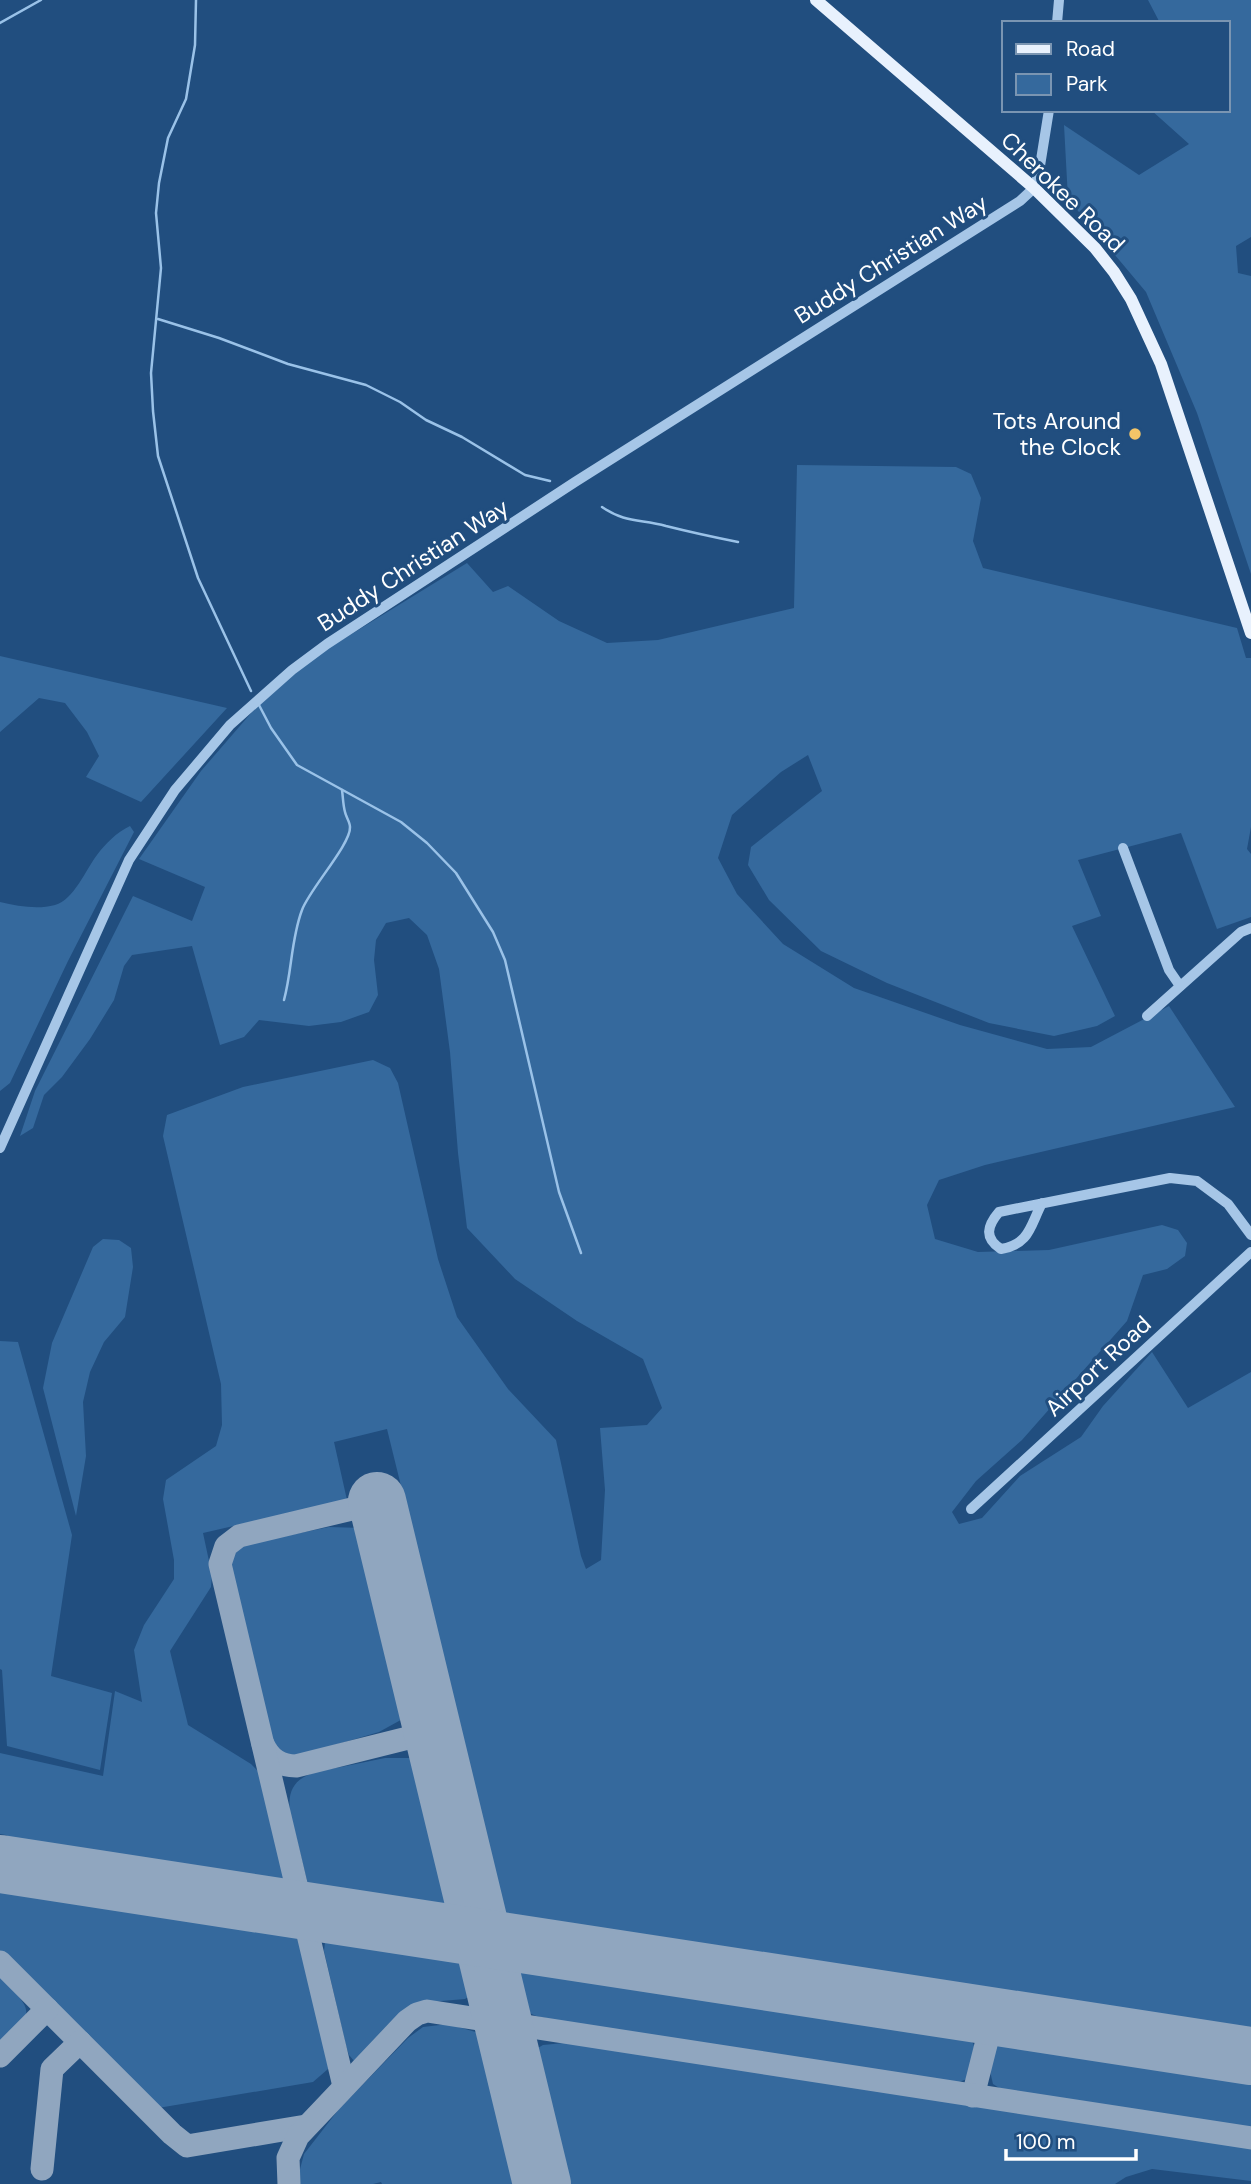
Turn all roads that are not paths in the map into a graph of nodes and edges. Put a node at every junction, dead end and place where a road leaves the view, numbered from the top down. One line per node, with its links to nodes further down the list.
1 (816, 0): 5 (main road, Cherokee Road)
2 (1059, 0): 3 (street)
3 (1057, 21)
4 (1049, 112): 5 (street)
5 (1034, 188): 6 (main road, Cherokee Road); 11 (street, Buddy Christian Way)
6 (1251, 633)
7 (1123, 848): 9 (street)
8 (1251, 928): 9 (street)
9 (1180, 986): 10 (street)
10 (1147, 1016)
11 (0, 1148)
12 (1042, 1203): 12 (street); 13 (street)
13 (1251, 1235)
14 (1251, 1252): 15 (street, Airport Road)
15 (971, 1509)

